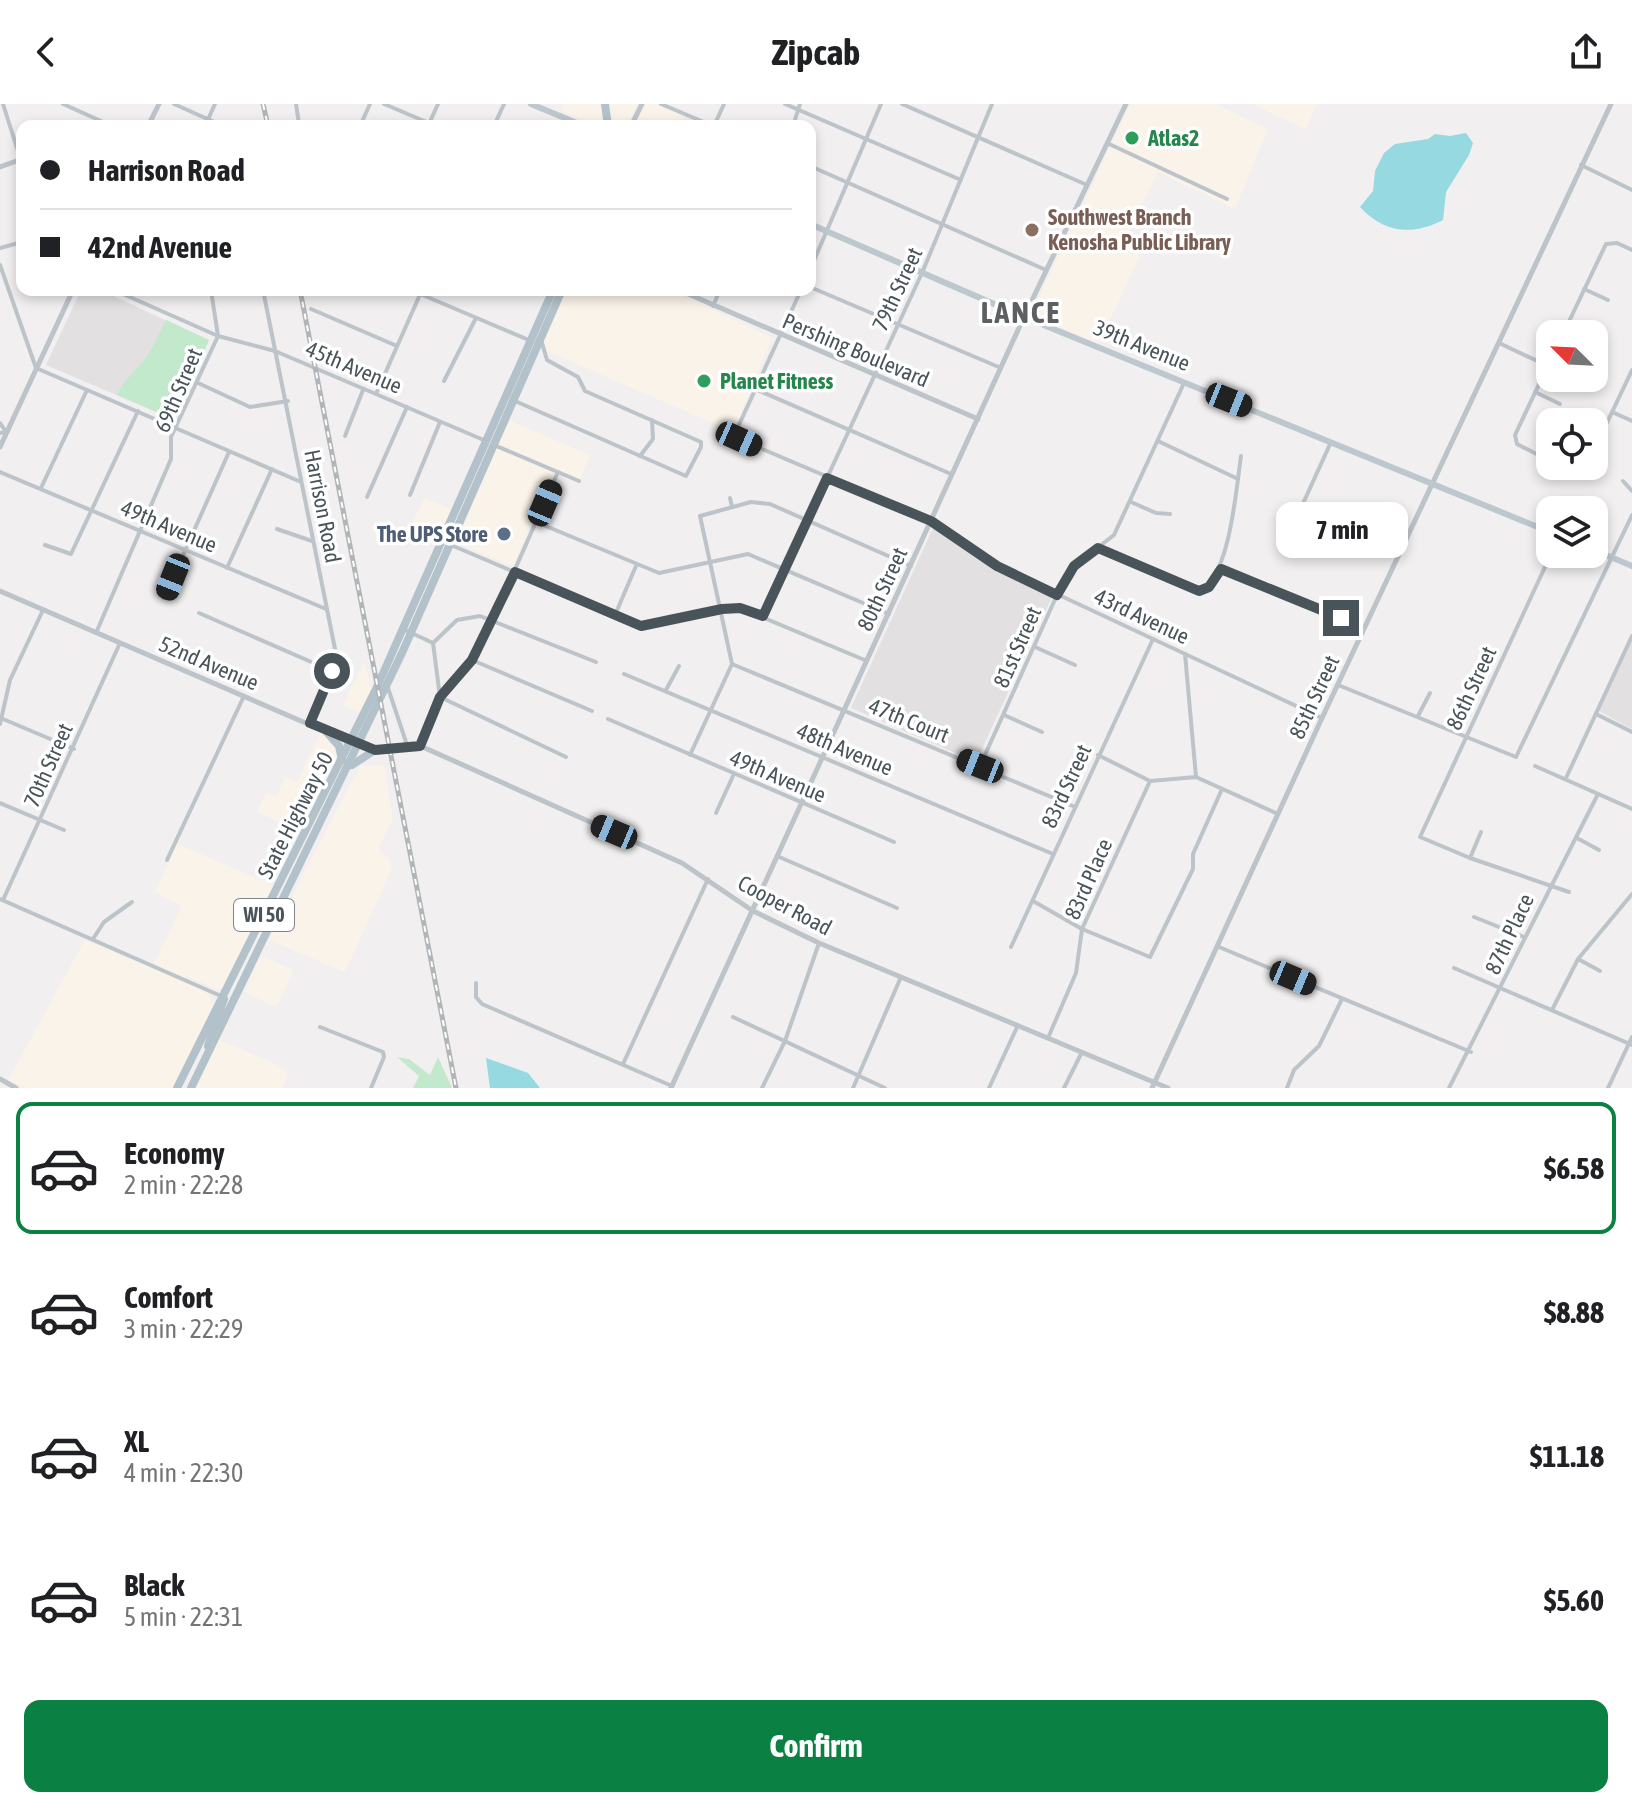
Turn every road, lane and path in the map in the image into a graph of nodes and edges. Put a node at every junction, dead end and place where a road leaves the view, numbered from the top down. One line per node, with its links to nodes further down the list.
1 (3, 104): 22 (street)
2 (63, 104): 15 (street)
3 (174, 104): 16 (street)
4 (215, 104): 16 (street)
5 (384, 104): 17 (street)
6 (531, 104): 18 (main road)
7 (661, 104): 19 (street)
8 (785, 104): 14 (street)
9 (881, 104): 21 (street)
10 (902, 104): 20 (street)
11 (992, 104): 20 (street, 79th Street)
12 (1126, 104): 23 (street, 80th Street)
13 (1611, 104): 24 (street, 85th Street)
14 (800, 107): 21 (street)
15 (99, 120)
16 (208, 120)
17 (418, 120)
18 (570, 120)
19 (699, 120)
20 (979, 137): 26 (street, 79th Street); 28 (street)
21 (866, 140): 26 (street); 27 (street)
22 (16, 143)
23 (1107, 143): 28 (street, 80th Street); 30 (street)
24 (1581, 165): 29 (street); 63 (street, 85th Street)
25 (816, 169): 27 (street)
26 (961, 180): 31 (street, 79th Street)
27 (849, 183): 31 (street); 33 (street)
28 (1087, 186): 37 (street, 80th Street)
29 (1632, 190)
30 (1227, 199)
31 (943, 225): 37 (street); 38 (street, 79th Street)
32 (816, 227): 33 (main road, 39th Avenue)
33 (827, 232): 35 (street); 38 (main road, 39th Avenue)
34 (1632, 250): 39 (street)
35 (816, 257)
36 (0, 265): 67 (street)
37 (1047, 271): 55 (street, 80th Street)
38 (922, 273): 55 (main road, 39th Avenue); 58 (street, 79th Street)
39 (1584, 289): 52 (street); 57 (street)
40 (816, 290): 58 (street)
41 (70, 296): 67 (street)
42 (135, 296): 60 (street, 45th Avenue)
43 (212, 296): 60 (street)
44 (264, 296): 65 (street, Harrison Road)
45 (419, 296): 64 (street)
46 (429, 296): 56 (street)
47 (553, 296): 61 (main road, State Highway 50 / WI 50)
48 (553, 296): 79 (main road, State Highway 50 / WI 50)
49 (692, 296): 53 (street, Pershing Boulevard)
50 (717, 296): 53 (street)
51 (798, 296): 59 (street)
52 (1608, 300)
53 (713, 306): 59 (street, Pershing Boulevard)
54 (311, 309): 64 (street)
55 (1024, 317): 68 (street, 80th Street); 73 (main road, 39th Avenue)
56 (476, 318): 61 (street); 71 (street)
57 (1570, 320)
58 (898, 324): 68 (street); 70 (street, 79th Street)
59 (780, 335): 70 (street, Pershing Boulevard); 75 (street)
60 (218, 336): 65 (street, 45th Avenue); 72 (street, 69th Street)
61 (531, 341): 97 (main road, State Highway 50 / WI 50)
62 (542, 343): 86 (street)
63 (1498, 343): 66 (street); 112 (street, 85th Street)
64 (397, 346): 78 (street)
65 (275, 351): 74 (street, 45th Avenue); 80 (street, Harrison Road)
66 (1536, 358)
67 (36, 368): 76 (street); 93 (street)
68 (1001, 368): 85 (street, 80th Street)
69 (1632, 370): 84 (street)
70 (875, 375): 85 (street, Pershing Boulevard); 92 (street, 79th Street)
71 (444, 381)
72 (198, 383): 80 (street); 91 (street, 69th Street)
73 (1184, 383): 95 (street, 81st Street); 96 (main road, 39th Avenue)
74 (364, 389): 78 (street, 45th Avenue); 94 (street)
75 (755, 389): 92 (street); 107 (street, 43rd Avenue)
76 (87, 390): 83 (street); 113 (street)
77 (1535, 392): 81 (street); 100 (street)
78 (376, 394): 82 (street, 45th Avenue)
79 (513, 400): 97 (main road, State Highway 50 / WI 50); 101 (street)
80 (288, 401): 111 (street, Harrison Road)
81 (1560, 404)
82 (407, 407): 89 (street, 45th Avenue); 116 (street)
83 (138, 411): 91 (street); 120 (street)
84 (1612, 412): 87 (street); 88 (street)
85 (978, 419): 106 (street, 80th Street)
86 (652, 420): 101 (street); 101 (street)
87 (1608, 420)
88 (1632, 421)
89 (440, 422): 97 (street, 45th Avenue); 115 (street)
90 (0, 423): 93 (street)
91 (176, 428): 99 (street); 129 (street, 69th Street)
92 (850, 430): 106 (street); 107 (street, 79th Street)
93 (3, 432): 98 (street)
94 (345, 436)
95 (1158, 441): 108 (street); 118 (street, 81st Street)
96 (1331, 442): 112 (main road, 39th Avenue); 123 (street)
97 (490, 443): 105 (street, 45th Avenue); 131 (main road, State Highway 50 / WI 50)
98 (0, 447)
99 (229, 452): 103 (street); 134 (street)
100 (1536, 453)
101 (640, 456)
102 (1241, 456): 108 (street)
103 (272, 469): 111 (street); 140 (street)
104 (0, 472): 113 (street, 49th Avenue)
105 (558, 472): 109 (street, 45th Avenue); 126 (street)
106 (952, 474): 125 (street, 80th Street)
107 (827, 478): 124 (street, 79th Street); 125 (street, 43rd Avenue)
108 (1238, 479): 143 (street)
109 (579, 481)
110 (1623, 481): 114 (street)
111 (301, 482): 130 (street, Harrison Road)
112 (1432, 484): 127 (main road, 39th Avenue); 156 (street, 85th Street)
113 (41, 488): 120 (street, 49th Avenue)
114 (1632, 491)
115 (410, 495)
116 (367, 497)
117 (730, 498): 119 (street)
118 (1131, 502): 121 (street); 133 (street, 81st Street)
119 (732, 507): 124 (street); 136 (street)
120 (93, 510): 129 (street, 49th Avenue); 132 (street)
121 (1170, 514)
122 (1632, 515): 135 (street)
123 (1296, 519)
124 (808, 521): 138 (street); 141 (street, 79th Street)
125 (931, 521): 138 (street, 80th Street); 146 (street, 43rd Avenue)
126 (536, 522): 137 (street); 144 (street)
127 (1536, 526)
128 (277, 529): 130 (street)
129 (137, 531): 134 (street, 49th Avenue); 158 (street, 69th Street)
130 (314, 542): 148 (street, Harrison Road)
131 (446, 542): 144 (street); 157 (main road, State Highway 50 / WI 50)
132 (45, 545)
133 (1098, 548): 143 (street); 146 (street, 81st Street)
134 (184, 550): 140 (street, 49th Avenue); 147 (street)
135 (1610, 557): 139 (main road); 192 (street)
136 (710, 562): 137 (street); 141 (street); 149 (street)
137 (636, 566): 153 (street)
138 (911, 566): 152 (street, 80th Street)
139 (1632, 566)
140 (227, 568): 148 (street, 49th Avenue)
141 (785, 568): 152 (street); 154 (street, 79th Street)
142 (1544, 568): 192 (street, 86th Street)
143 (1221, 569): 156 (street)
144 (515, 572): 153 (street); 155 (street)
145 (0, 591): 150 (street, 52nd Avenue)
146 (1057, 595): 160 (street, 43rd Avenue); 163 (street, 81st Street)
147 (164, 598)
148 (326, 609): 171 (street, Harrison Road)
149 (722, 609): 153 (street); 154 (street); 168 (street)
150 (43, 610): 158 (street, 52nd Avenue); 187 (street)
151 (199, 613): 171 (street)
152 (889, 614): 166 (street, 80th Street)
153 (615, 615)
154 (763, 616): 166 (street)
155 (493, 619): 162 (street); 165 (street); 167 (street)
156 (1364, 628): 174 (street, 85th Street)
157 (407, 631): 162 (street); 173 (main road, State Highway 50 / WI 50); 193 (main road, State Highway 50 / WI 50)
158 (96, 633): 161 (street, 52nd Avenue)
159 (1632, 636): 182 (street)
160 (1153, 639): 164 (street, 43rd Avenue); 199 (street, 83rd Street)
161 (120, 643): 177 (street, 52nd Avenue); 196 (street, 70th Street)
162 (433, 643): 178 (street)
163 (1035, 647): 169 (street); 183 (street, 81st Street)
164 (1185, 654): 185 (street, 43rd Avenue); 207 (street)
165 (472, 660): 178 (street); 180 (street)
166 (867, 661): 181 (street, 80th Street)
167 (596, 662)
168 (732, 664): 179 (street); 181 (street, 47th Court)
169 (1075, 665)
170 (679, 666): 175 (street)
171 (332, 671): 188 (street, Harrison Road)
172 (624, 674): 175 (street, 48th Avenue)
173 (387, 685): 193 (main road, State Highway 50 / WI 50); 194 (street)
174 (1338, 685): 184 (street); 185 (street, 85th Street)
175 (666, 690): 179 (street, 48th Avenue)
176 (1430, 693): 184 (street)
177 (244, 696): 188 (street, 52nd Avenue); 229 (street)
178 (440, 697): 195 (street); 200 (street)
179 (711, 709): 198 (street); 201 (street, 48th Avenue)
180 (592, 711)
181 (844, 711): 201 (street, 80th Street); 203 (street, 47th Court)
182 (1596, 714): 191 (street); 208 (street)
183 (1004, 715): 190 (street); 203 (street, 81st Street)
184 (1418, 716): 192 (street)
185 (1322, 718): 218 (street, 85th Street)
186 (608, 719): 198 (street, 49th Avenue)
187 (1, 721): 196 (street)
188 (310, 723): 189 (street, 52nd Avenue)
189 (325, 730): 193 (street, 52nd Avenue); 202 (main road)
190 (1042, 732)
191 (1632, 732)
192 (1466, 736): 228 (street, 86th Street)
193 (355, 744): 197 (street, 52nd Avenue); 202 (main road, State Highway 50 / WI 50); 205 (main road, State Highway 50 / WI 50); 212 (main road)
194 (407, 745): 195 (street, Cooper Road); 197 (street, 52nd Avenue)
195 (420, 746): 231 (street, Cooper Road)
196 (74, 749): 219 (street, 70th Street)
197 (375, 750): 205 (main road)
198 (690, 755): 206 (street, 49th Avenue)
199 (1098, 755): 209 (street); 215 (street, 83rd Street)
200 (566, 757)
201 (823, 757): 214 (street, 80th Street); 226 (street, 48th Avenue)
202 (342, 761): 221 (main road, State Highway 50 / WI 50)
203 (980, 766): 215 (street, 47th Court)
204 (1535, 766): 208 (street)
205 (348, 769): 212 (main road, State Highway 50 / WI 50)
206 (733, 776): 214 (street, 49th Avenue); 217 (street)
207 (1196, 777): 209 (street); 210 (street)
208 (1566, 778): 211 (street)
209 (1150, 781): 241 (street, 83rd Place)
210 (1222, 789): 218 (street); 241 (street)
211 (1598, 794): 216 (street); 223 (street, 87th Place)
212 (335, 795): 230 (main road, State Highway 50 / WI 50)
213 (0, 803): 219 (street)
214 (802, 803): 224 (street, 49th Avenue); 227 (street, 80th Street)
215 (1073, 806): 226 (street, 83rd Street)
216 (1632, 809)
217 (716, 813)
218 (1278, 814): 247 (street, 85th Street)
219 (41, 820): 220 (street); 235 (street, 70th Street)
220 (64, 830)
221 (307, 830): 230 (main road); 242 (main road, State Highway 50 / WI 50)
222 (1481, 832): 228 (street)
223 (1577, 838): 225 (street); 232 (street, 87th Place)
224 (894, 842)
225 (1599, 850)
226 (1053, 854): 236 (street, 83rd Street)
227 (777, 856): 238 (street); 239 (street, 80th Street)
228 (1470, 858): 232 (street)
229 (167, 860)
230 (300, 866): 255 (main road, State Highway 50 / WI 50)
231 (708, 879): 239 (street, Cooper Road); 267 (street)
232 (1550, 883): 233 (street); 243 (street, 87th Place)
233 (1569, 892)
234 (1632, 894): 248 (street)
235 (2, 899): 244 (street)
236 (1033, 901): 241 (street); 246 (street, 83rd Street)
237 (132, 902): 244 (street)
238 (897, 908)
239 (753, 911): 245 (street, Cooper Road); 273 (street, 80th Street)
240 (1474, 917): 243 (street)
241 (1082, 929): 262 (street, 83rd Place)
242 (253, 936): 254 (main road, State Highway 50 / WI 50); 255 (main road)
243 (1524, 937): 253 (street, 87th Place)
244 (93, 939): 254 (street)
245 (819, 943): 251 (street, Cooper Road); 263 (street)
246 (1011, 947)
247 (1219, 947): 256 (street); 271 (street, 85th Street)
248 (1578, 959): 250 (street); 257 (street)
249 (1454, 968): 253 (street)
250 (1600, 971)
251 (901, 977): 259 (street, Cooper Road); 269 (street)
252 (476, 983): 267 (street)
253 (1501, 990): 257 (street); 265 (street, 87th Place)
254 (223, 997): 268 (main road); 274 (main road, State Highway 50 / WI 50)
255 (236, 999): 268 (main road, State Highway 50 / WI 50)
256 (1342, 999): 265 (street); 283 (street)
257 (1552, 1010): 264 (street)
258 (733, 1017): 263 (street)
259 (1018, 1025): 262 (street, Cooper Road); 280 (street)
260 (320, 1027): 276 (street)
261 (1632, 1037): 264 (street)
262 (1048, 1038): 266 (street, Cooper Road)
263 (785, 1041): 269 (street); 277 (street)
264 (1630, 1045): 285 (street)
265 (1469, 1051): 284 (street, 87th Place)
266 (1082, 1052): 271 (street, Cooper Road); 281 (street)
267 (623, 1064): 273 (street)
268 (202, 1066): 275 (main road, State Highway 50 / WI 50)
269 (858, 1076): 278 (street); 279 (street)
270 (0, 1079): 272 (street)
271 (1154, 1085): 282 (street, Cooper Road)
272 (13, 1087)
273 (671, 1087)
274 (178, 1088)
275 (191, 1088)
276 (371, 1088)
277 (762, 1088)
278 (853, 1088)
279 (885, 1088)
280 (989, 1088)
281 (1064, 1088)
282 (1168, 1088)
283 (1287, 1088)
284 (1449, 1088)
285 (1608, 1088)

